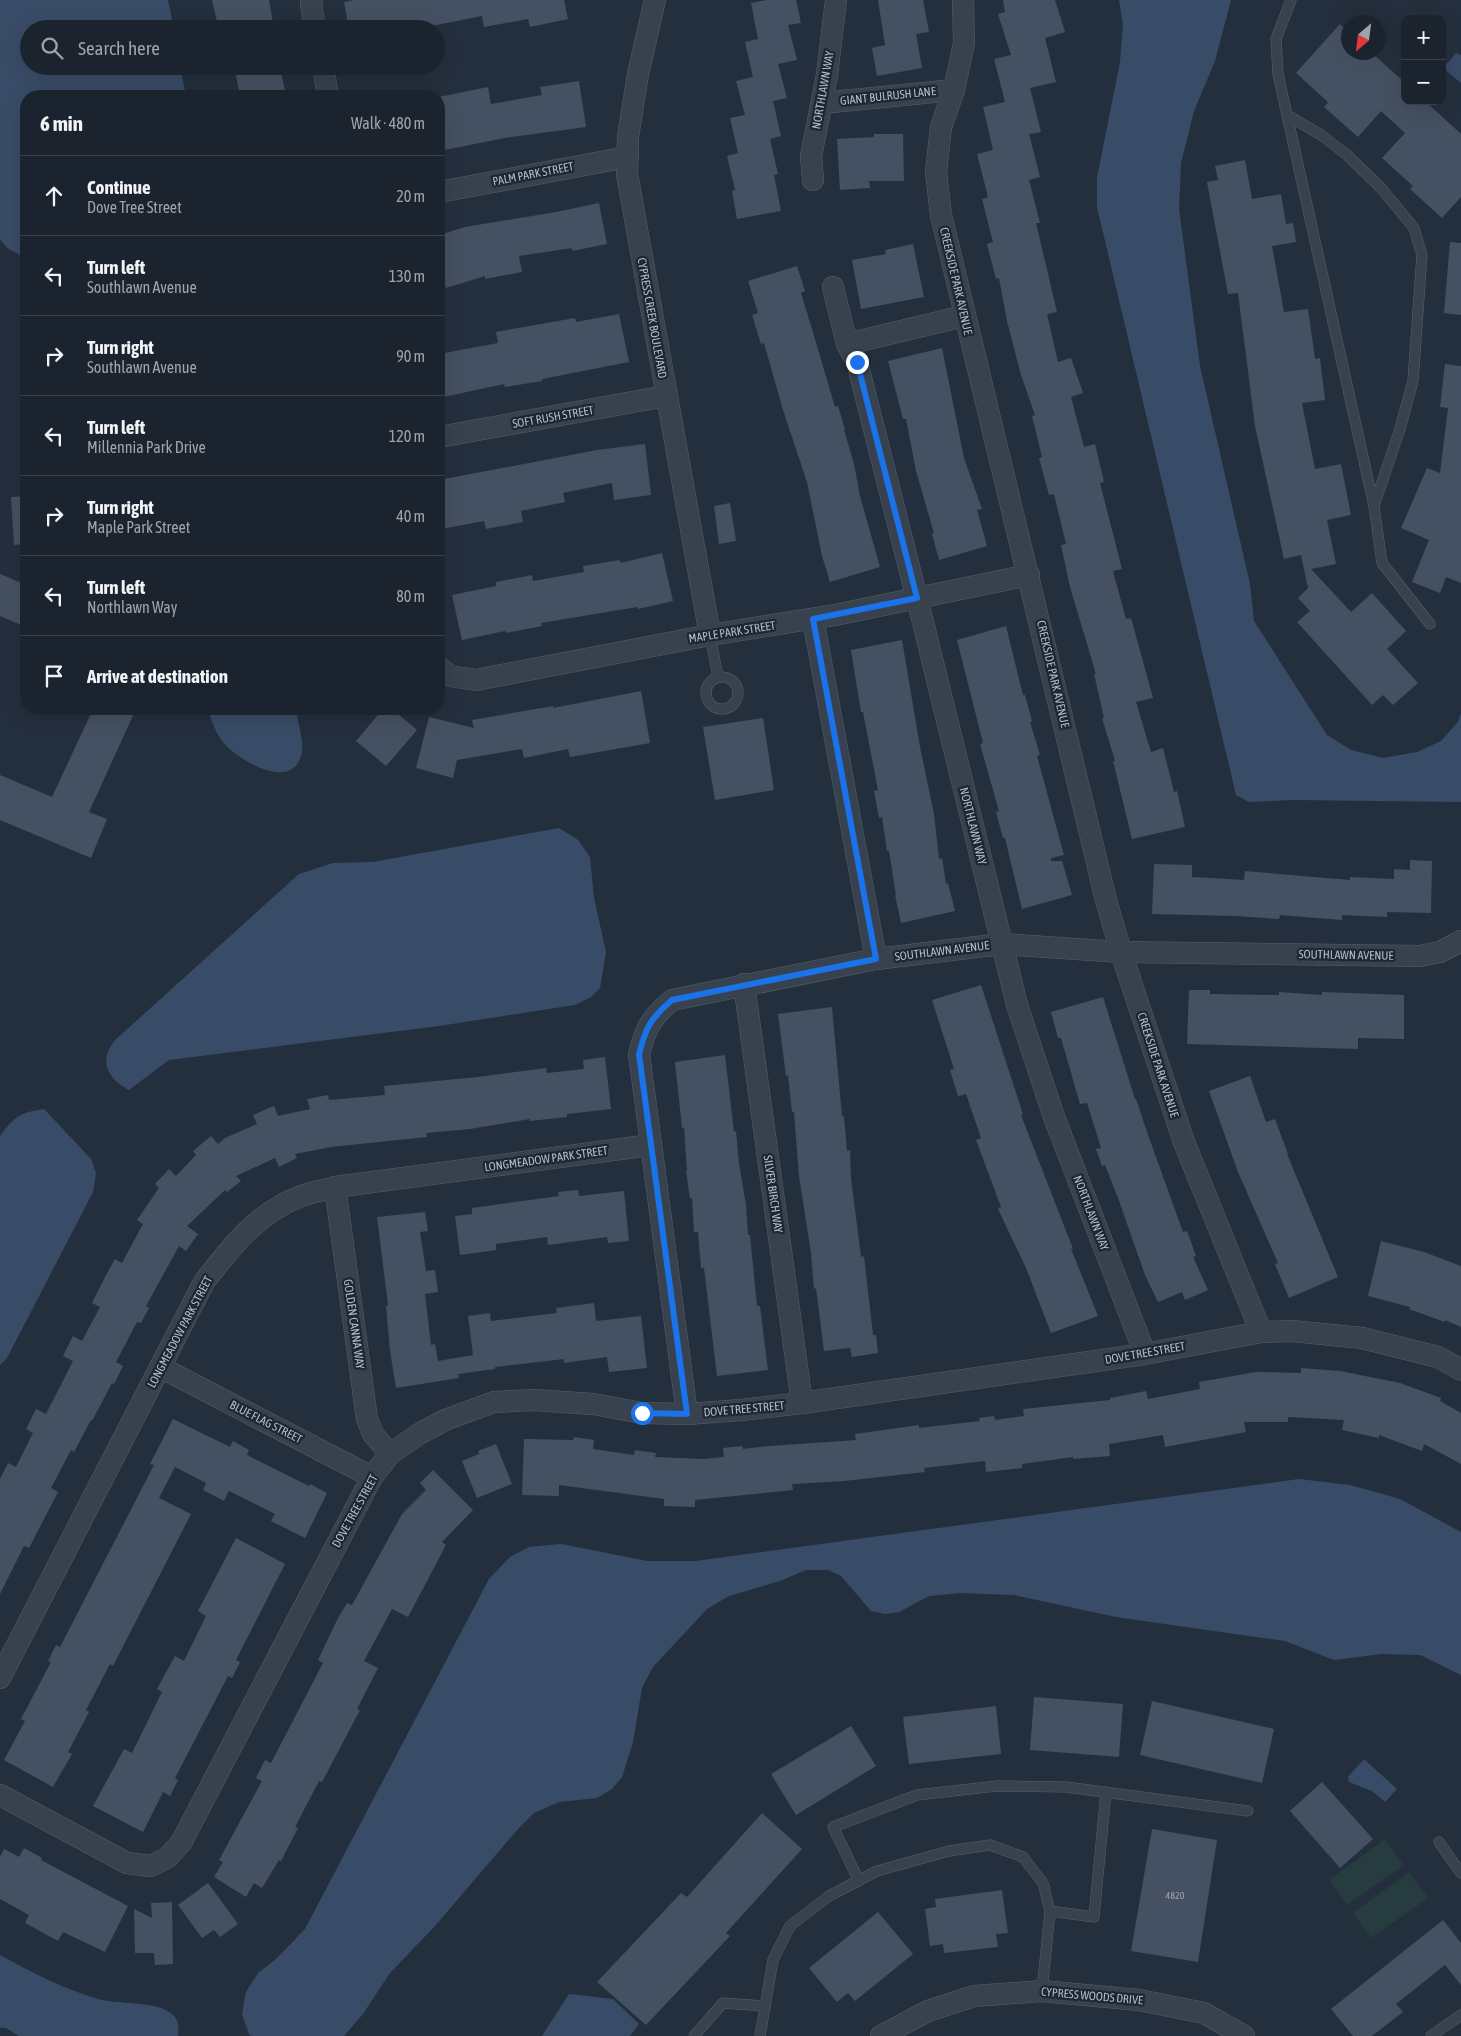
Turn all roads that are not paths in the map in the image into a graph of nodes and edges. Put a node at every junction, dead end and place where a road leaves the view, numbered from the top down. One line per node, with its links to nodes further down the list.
1 (312, 0): 6 (street)
2 (655, 0): 12 (street, CYPRESS CREEK BOULEVARD)
3 (836, 0): 10 (street, NORTHLAWN WAY)
4 (963, 0): 9 (street, CREEKSIDE PARK AVENUE)
5 (1291, 0): 11 (lane)
6 (314, 20)
7 (324, 75): 8 (street)
8 (327, 90)
9 (954, 90): 10 (street, GIANT BULRUSH LANE); 16 (street, CREEKSIDE PARK AVENUE)
10 (822, 103): 13 (street, NORTHLAWN WAY)
11 (1287, 116): 20 (lane); 20 (lane)
12 (628, 157): 14 (street, PALM PARK STREET); 18 (street, CYPRESS CREEK BOULEVARD)
13 (813, 180)
14 (445, 191)
15 (833, 287): 17 (street, NORTHLAWN WAY)
16 (964, 316): 17 (street); 21 (street, CREEKSIDE PARK AVENUE)
17 (847, 344): 22 (street, NORTHLAWN WAY)
18 (666, 396): 19 (street, SOFT RUSH STREET); 25 (street, CYPRESS CREEK BOULEVARD)
19 (445, 436)
20 (1374, 506): 24 (lane)
21 (1029, 575): 22 (street, MAPLE PARK STREET); 30 (street, CREEKSIDE PARK AVENUE)
22 (917, 598): 23 (street, MAPLE PARK STREET); 29 (street, NORTHLAWN WAY)
23 (813, 619): 25 (street, MAPLE PARK STREET); 31 (street)
24 (1430, 624)
25 (710, 635): 26 (street, MAPLE PARK STREET); 27 (lane)
26 (445, 672)
27 (718, 678)
28 (1461, 941): 30 (street, SOUTHLAWN AVENUE)
29 (1002, 944): 30 (street, SOUTHLAWN AVENUE); 31 (street, SOUTHLAWN AVENUE); 36 (street, NORTHLAWN WAY)
30 (1121, 952): 35 (street, CREEKSIDE PARK AVENUE)
31 (876, 959): 32 (street, SOUTHLAWN AVENUE)
32 (744, 984): 33 (street, SOUTHLAWN AVENUE); 39 (street, SILVER BIRCH WAY)
33 (650, 1145): 34 (street, LONGMEADOW PARK STREET); 40 (street, SOUTHLAWN AVENUE)
34 (335, 1187): 37 (street, LONGMEADOW PARK STREET); 41 (street, GOLDEN CANNA WAY)
35 (1261, 1332): 36 (street, DOVE TREE STREET); 38 (street, DOVE TREE STREET)
36 (1145, 1354): 39 (street, DOVE TREE STREET)
37 (160, 1367): 42 (street, BLUE FLAG STREET); 43 (street, LONGMEADOW PARK STREET)
38 (1461, 1370)
39 (802, 1403): 40 (street, DOVE TREE STREET)
40 (687, 1414): 41 (street, DOVE TREE STREET)
41 (390, 1454): 42 (street, DOVE TREE STREET)
42 (372, 1477): 45 (street, DOVE TREE STREET)
43 (0, 1678)
44 (1106, 1792): 46 (lane); 49 (lane); 50 (lane)
45 (0, 1794)
46 (1248, 1811)
47 (1439, 1842): 48 (lane)
48 (1461, 1873)
49 (859, 1881): 50 (lane); 52 (lane)
50 (1050, 1911): 51 (lane)
51 (1042, 1991): 56 (street, CYPRESS WOODS DRIVE); 57 (street, CYPRESS WOODS DRIVE)
52 (765, 2006): 54 (lane); 55 (lane)
53 (1461, 2015): 58 (lane)
54 (694, 2036)
55 (760, 2036)
56 (881, 2036)
57 (1244, 2036)
58 (1431, 2036)

